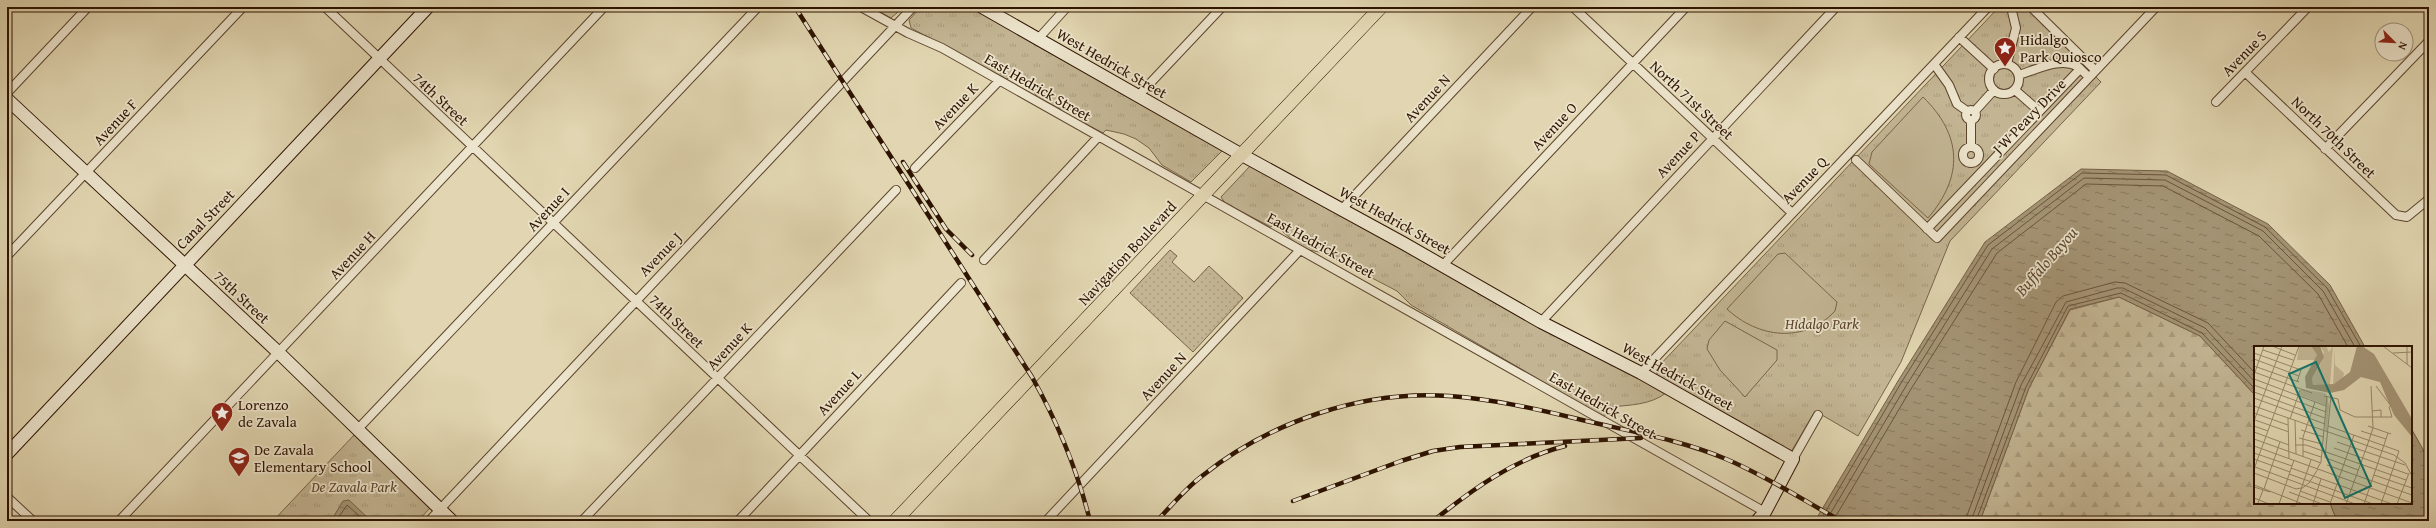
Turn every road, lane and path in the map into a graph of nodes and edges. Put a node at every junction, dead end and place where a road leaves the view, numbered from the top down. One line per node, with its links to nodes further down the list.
1 (88, 7): 39 (street)
2 (243, 7): 53 (street, Avenue F)
3 (325, 7): 26 (street, 74th Street)
4 (428, 7): 26 (street, Canal Street)
5 (604, 7): 48 (street, Avenue H)
6 (758, 7): 59 (street, Avenue I)
7 (861, 7): 22 (street, East Hedrick Street)
8 (913, 7): 22 (street, Avenue J)
9 (982, 7): 24 (street, West Hedrick Street)
10 (1068, 7): 24 (street)
11 (1222, 7): 40 (street)
12 (1381, 7): 50 (main road, Navigation Boulevard)
13 (1532, 7): 57 (street, Avenue N)
14 (1573, 7): 27 (street, North 71st Street)
15 (1686, 7): 27 (street, Avenue O)
16 (1836, 7): 46 (street, Avenue P)
17 (1988, 7): 23 (street, Avenue Q)
18 (2011, 7): 29 (street)
19 (2031, 7): 32 (street)
20 (2156, 7): 32 (street, J W Peavy Drive)
21 (2308, 7): 33 (street, Avenue S)
22 (894, 26): 36 (street, East Hedrick Street); 67 (street, Avenue J)
23 (1959, 37): 28 (street, Avenue Q); 30 (street)
24 (1038, 39): 40 (street, West Hedrick Street)
25 (2429, 41): 49 (street)
26 (379, 60): 48 (street, 74th Street); 64 (street, Canal Street)
27 (1633, 63): 46 (street, North 71st Street); 65 (street, Avenue O)
28 (1934, 64): 43 (street); 58 (street, Avenue Q)
29 (2007, 64): 30 (street); 34 (street)
30 (1994, 69): 37 (street)
31 (2080, 69): 34 (street); 35 (street); 44 (street)
32 (2095, 70): 35 (street, J W Peavy Drive)
33 (2245, 72): 42 (street, Avenue S); 49 (street, North 70th Street)
34 (2019, 75): 38 (street)
35 (2089, 77): 60 (street, J W Peavy Drive)
36 (998, 81): 45 (street, East Hedrick Street); 52 (street, Avenue K)
37 (1994, 90): 38 (street); 43 (street)
38 (2015, 90): 44 (street)
39 (7, 93)
40 (1138, 96): 50 (street, West Hedrick Street)
41 (7, 99): 53 (street, 75th Street)
42 (2216, 102)
43 (1971, 111): 47 (street)
44 (2039, 112): 60 (street)
45 (1098, 136): 55 (street, East Hedrick Street); 63 (street)
46 (1712, 138): 58 (street, North 71st Street); 68 (street, Avenue P)
47 (1971, 146)
48 (471, 147): 59 (street, 74th Street); 69 (street, Avenue H)
49 (2325, 149): 56 (street, North 70th Street)
50 (1242, 155): 55 (main road, Navigation Boulevard); 57 (street, West Hedrick Street)
51 (1856, 160): 60 (street)
52 (915, 168)
53 (85, 173): 62 (street, Avenue F); 64 (street, 75th Street)
54 (896, 190): 71 (street, Avenue K)
55 (1204, 196): 61 (street, East Hedrick Street); 87 (main road, Navigation Boulevard)
56 (2429, 199)
57 (1342, 209): 65 (street, West Hedrick Street)
58 (1792, 213): 70 (street, Avenue Q)
59 (554, 222): 67 (street, 74th Street); 73 (street, Avenue I)
60 (1927, 229)
61 (1300, 250): 79 (street, East Hedrick Street); 88 (street, Avenue N)
62 (7, 256)
63 (984, 260)
64 (184, 265): 69 (street, 75th Street); 74 (street, Canal Street)
65 (1443, 265): 68 (street, West Hedrick Street)
66 (961, 283): 75 (street, Avenue L)
67 (636, 300): 71 (street, 74th Street); 78 (street, Avenue J)
68 (1541, 322): 70 (street, West Hedrick Street)
69 (279, 353): 73 (street, 75th Street); 81 (street, Avenue H)
70 (1642, 373): 76 (street, West Hedrick Street)
71 (717, 379): 75 (street, 74th Street); 84 (street, Avenue K)
72 (1818, 415): 76 (street)
73 (357, 430): 78 (street, 75th Street)
74 (7, 454)
75 (799, 456): 85 (street, Avenue L); 86 (street, 74th Street)
76 (1793, 459): 79 (street)
77 (7, 497): 80 (street)
78 (440, 510): 82 (street, Avenue J); 83 (street, 75th Street)
79 (1765, 512): 89 (street)
80 (32, 521)
81 (119, 521)
82 (429, 521)
83 (452, 521)
84 (582, 521)
85 (738, 521)
86 (869, 521)
87 (896, 521)
88 (1046, 521)
89 (1757, 521)

